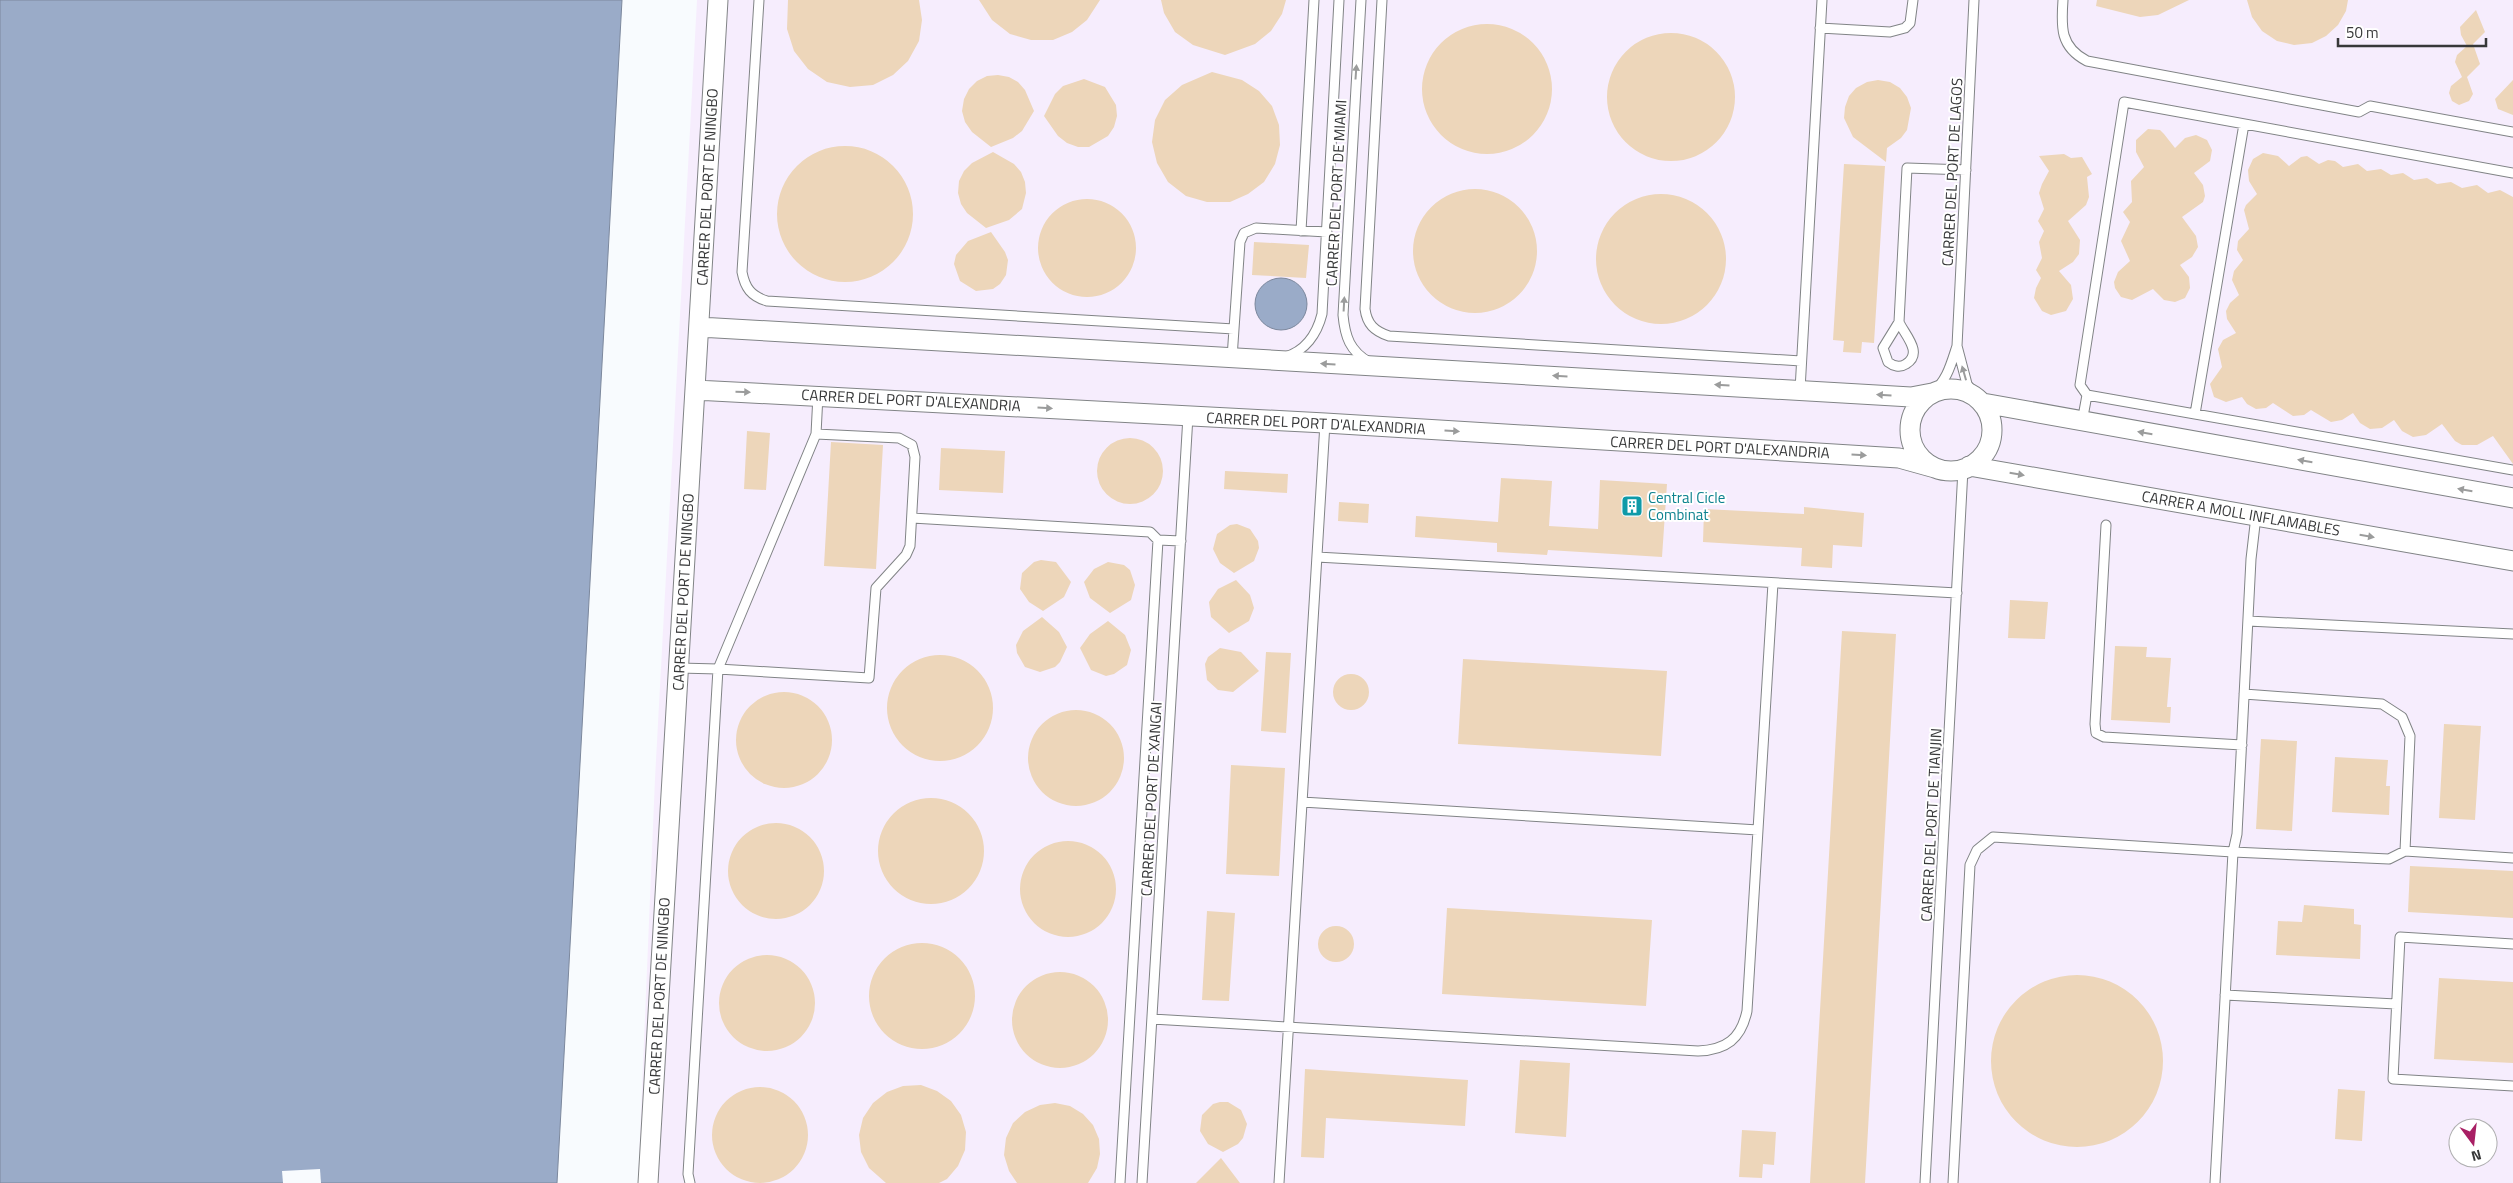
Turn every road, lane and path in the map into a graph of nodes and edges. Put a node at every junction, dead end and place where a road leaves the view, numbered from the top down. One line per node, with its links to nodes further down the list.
1 (718, 0): 19 (street, CARRER DEL PORT DE NINGBO)
2 (759, 0): 20 (lane)
3 (1314, 0): 16 (lane)
4 (1339, 0): 17 (lane, CARRER DEL PORT DE MIAMI)
5 (1361, 0): 25 (lane, CARRER DEL PORT DE MIAMI, one-way to 5)
6 (1382, 0): 24 (lane)
7 (1822, 0): 11 (lane)
8 (1913, 0): 11 (lane)
9 (1974, 0): 14 (lane, CARRER DEL PORT DE LAGOS)
10 (2063, 0): 13 (lane)
11 (1820, 28): 24 (lane)
12 (2244, 124): 15 (lane); 30 (lane); 32 (lane)
13 (2513, 132)
14 (1966, 170): 18 (lane); 21 (lane, CARRER DEL PORT DE LAGOS)
15 (2513, 173)
16 (1301, 231): 17 (lane); 20 (lane)
17 (1326, 232): 23 (lane, CARRER DEL PORT DE MIAMI)
18 (1899, 322): 18 (lane)
19 (699, 327): 22 (street); 26 (street, CARRER DEL PORT DE NINGBO)
20 (1234, 329): 22 (lane)
21 (1957, 346): 28 (lane); 31 (lane, one-way to 21)
22 (1232, 358): 23 (street)
23 (1273, 360): 25 (street, one-way to 23)
24 (1802, 361): 27 (lane)
25 (1383, 367): 27 (street, one-way to 25)
26 (695, 390): 29 (street, CARRER DEL PORT D'ALEXANDRIA, one-way to 29); 52 (street, CARRER DEL PORT DE NINGBO)
27 (1800, 390): 28 (street, one-way to 27)
28 (1932, 393): 31 (street); 37 (street)
29 (818, 395): 33 (street, CARRER DEL PORT D'ALEXANDRIA, one-way to 33); 36 (lane)
30 (2087, 395): 32 (lane); 34 (lane)
31 (1980, 400): 34 (street); 38 (street)
32 (2195, 414): 39 (lane)
33 (1188, 416): 35 (street, CARRER DEL PORT D'ALEXANDRIA); 45 (lane, CARRER DEL PORT DE XANGAI)
34 (2082, 422): 40 (street, one-way to 34)
35 (1325, 423): 37 (street, CARRER DEL PORT D'ALEXANDRIA, one-way to 37); 46 (lane)
36 (816, 434): 42 (lane); 53 (lane)
37 (1935, 468): 38 (street)
38 (1966, 468): 41 (street, CARRER A MOLL INFLAMABLES, one-way to 41); 49 (lane, CARRER DEL PORT DE TIANJIN)
39 (2513, 470)
40 (2513, 498)
41 (2256, 516): 47 (street, CARRER A MOLL INFLAMABLES, one-way to 47); 50 (lane)
42 (912, 518): 44 (lane); 53 (lane)
43 (2106, 524): 55 (lane)
44 (1158, 540): 45 (lane); 69 (lane)
45 (1181, 541): 64 (lane, CARRER DEL PORT DE XANGAI)
46 (1317, 557): 48 (lane); 56 (lane)
47 (2513, 561)
48 (1773, 583): 49 (lane); 57 (lane)
49 (1957, 593): 72 (lane, CARRER DEL PORT DE TIANJIN)
50 (2248, 621): 51 (lane); 54 (lane)
51 (2513, 634)
52 (679, 668): 53 (lane); 67 (street, CARRER DEL PORT DE NINGBO)
53 (718, 669): 68 (lane)
54 (2244, 694): 55 (lane); 58 (lane)
55 (2242, 745): 59 (lane)
56 (1302, 802): 57 (lane); 65 (lane)
57 (1758, 830): 65 (lane)
58 (2405, 851): 59 (lane); 60 (lane)
59 (2233, 852): 62 (lane); 73 (lane)
60 (2513, 858)
61 (2513, 944): 63 (lane)
62 (2225, 995): 63 (lane); 74 (lane)
63 (2396, 1004): 66 (lane)
64 (1152, 1019): 65 (lane); 70 (lane, CARRER DEL PORT DE XANGAI)
65 (1288, 1027): 71 (lane)
66 (2513, 1086)
67 (648, 1183)
68 (690, 1183)
69 (1120, 1183)
70 (1142, 1183)
71 (1279, 1183)
72 (1925, 1183)
73 (1953, 1183)
74 (2215, 1183)

